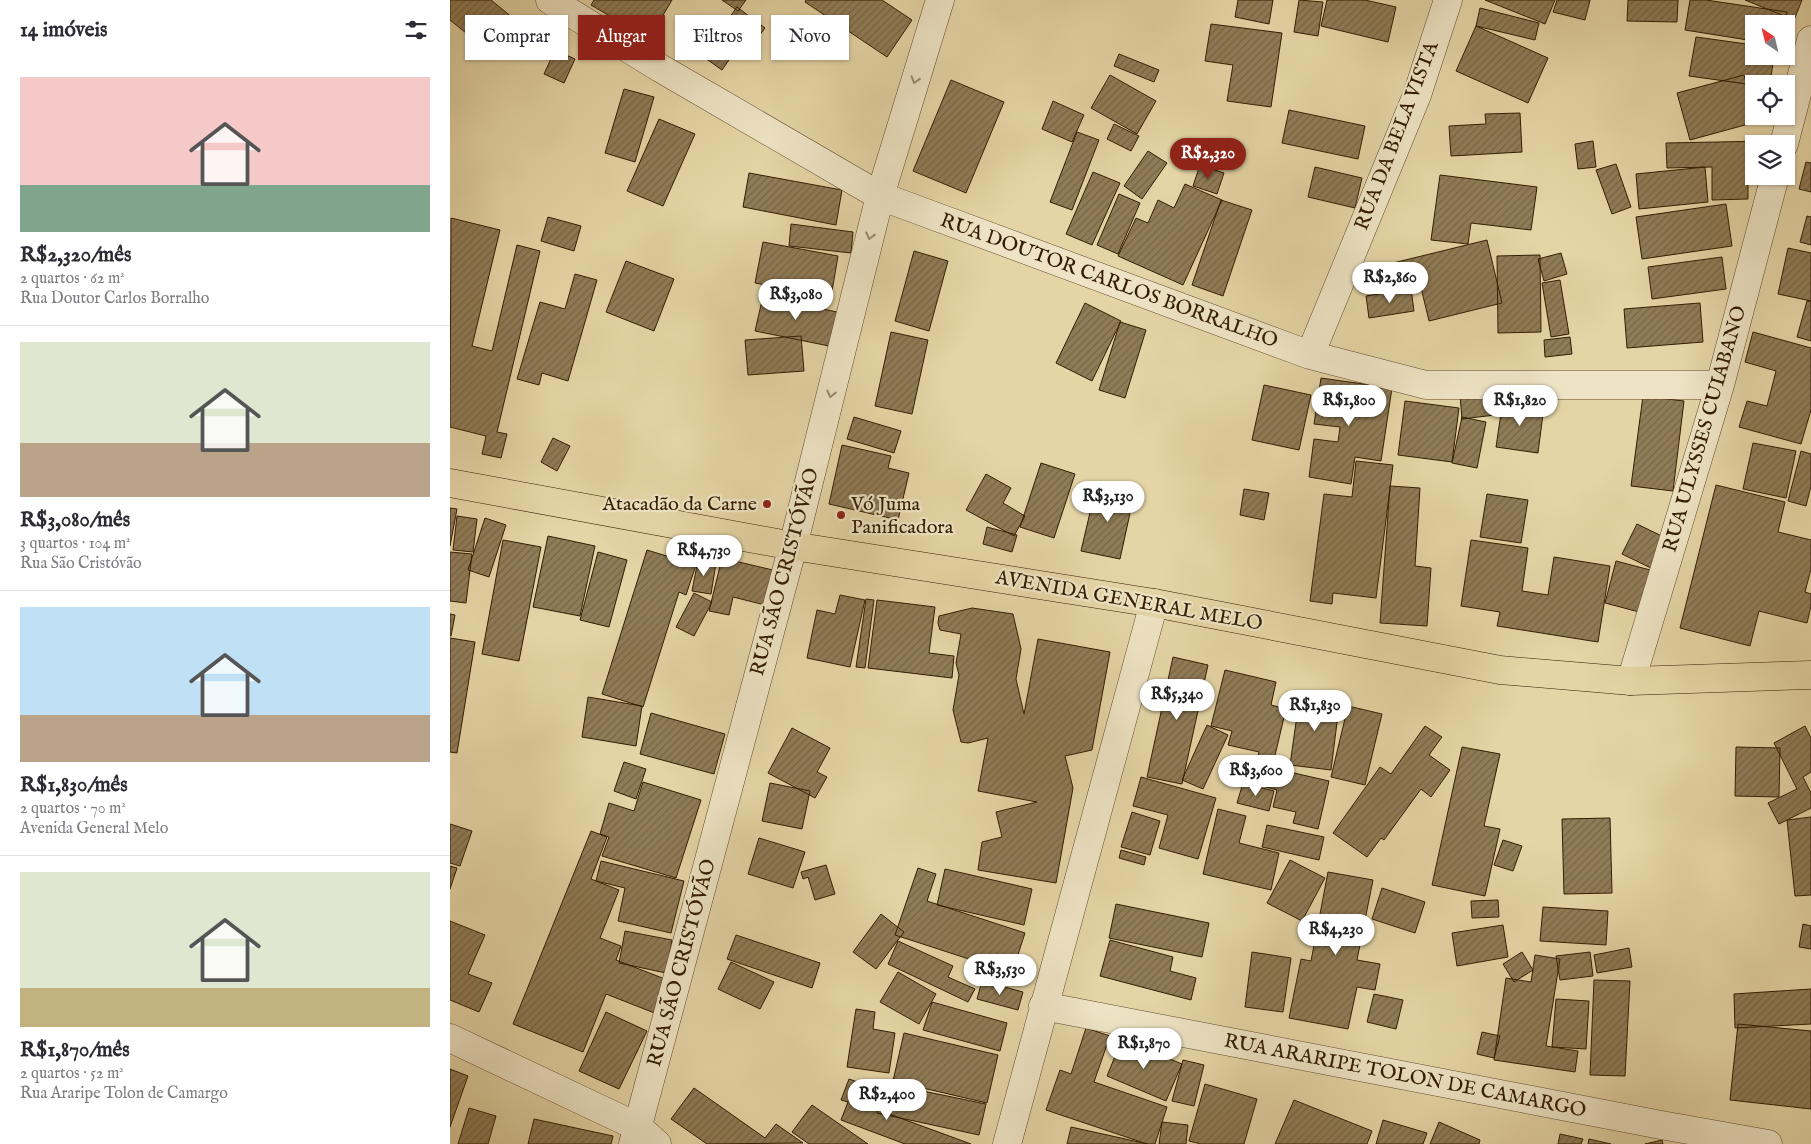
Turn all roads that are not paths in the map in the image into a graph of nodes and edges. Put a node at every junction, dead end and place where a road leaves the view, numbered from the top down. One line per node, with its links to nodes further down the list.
1 (550, 0): 7 (street, RUA DOUTOR CARLOS BORRALHO)
2 (940, 0): 7 (street, RUA SÃO CRISTÓVÃO, one-way to 7)
3 (1448, 0): 8 (street, RUA DA BELA VISTA)
4 (1811, 40): 5 (street)
5 (1786, 135)
6 (1773, 185): 9 (street, RUA ULYSSES CUIABANO)
7 (880, 196): 8 (street, RUA DOUTOR CARLOS BORRALHO); 11 (street, RUA SÃO CRISTÓVÃO, one-way to 11)
8 (1310, 355): 9 (street, RUA DOUTOR CARLOS BORRALHO)
9 (1720, 385): 14 (street, RUA ULYSSES CUIABANO)
10 (450, 483): 11 (main road, AVENIDA GENERAL MELO)
11 (793, 546): 12 (main road, AVENIDA GENERAL MELO); 17 (street, RUA SÃO CRISTÓVÃO)
12 (1154, 603): 14 (main road, AVENIDA GENERAL MELO); 15 (street)
13 (1811, 675): 14 (main road, AVENIDA GENERAL MELO)
14 (1631, 681)
15 (1043, 1006): 18 (street); 19 (street, RUA ARARIPE TOLON DE CAMARGO)
16 (450, 1038): 17 (street)
17 (643, 1138)
18 (1008, 1144)
19 (1768, 1144)

